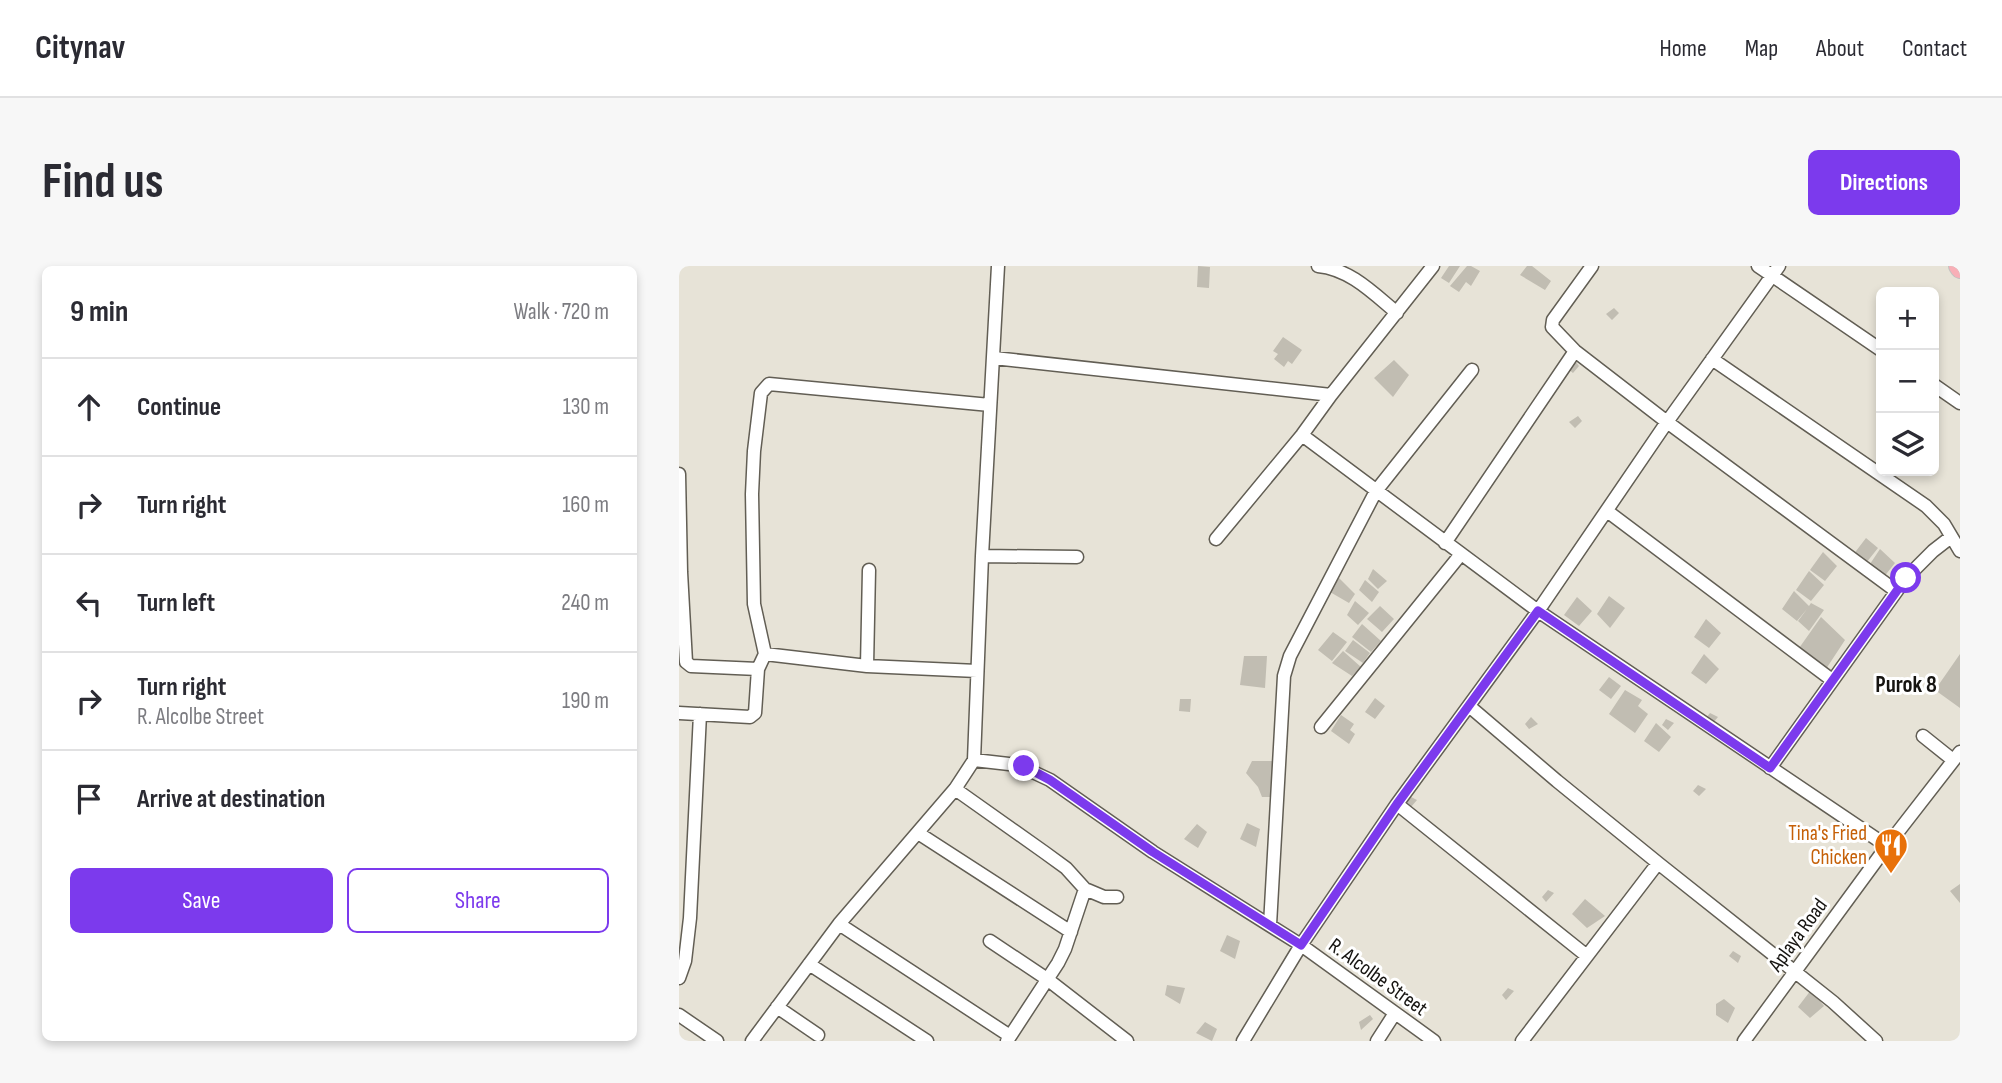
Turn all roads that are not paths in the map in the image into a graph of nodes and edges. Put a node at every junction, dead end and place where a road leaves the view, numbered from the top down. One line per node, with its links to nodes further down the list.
1 (998, 266): 11 (street)
2 (1318, 266): 6 (street)
3 (1433, 266): 8 (street)
4 (1592, 266): 10 (street)
5 (1758, 266): 7 (street)
6 (1338, 268): 8 (street)
7 (1775, 271): 9 (street); 12 (street)
8 (1397, 313): 15 (street)
9 (1876, 346)
10 (1575, 351): 18 (street); 25 (street)
11 (993, 358): 15 (street); 17 (street)
12 (1713, 359): 18 (street); 23 (street)
13 (1472, 370): 21 (street)
14 (1939, 388): 16 (street)
15 (1331, 395): 19 (street)
16 (1960, 403)
17 (990, 405): 28 (street); 33 (street)
18 (1667, 422): 22 (street); 31 (street)
19 (1302, 435): 21 (street); 24 (street)
20 (679, 474): 35 (street)
21 (1376, 491): 25 (street); 54 (street)
22 (1607, 511): 32 (street); 37 (street)
23 (1951, 537): 26 (street); 31 (street)
24 (1216, 539)
25 (1445, 543): 27 (street)
26 (1960, 551)
27 (1461, 554): 32 (street); 41 (street)
28 (982, 556): 29 (street); 36 (street)
29 (1077, 557)
30 (869, 569): 34 (street)
31 (1896, 591): 37 (street)
32 (1538, 611): 38 (street); 45 (street)
33 (765, 654): 34 (street); 35 (street)
34 (867, 666): 36 (street)
35 (758, 669): 40 (street)
36 (977, 671): 44 (street)
37 (1832, 680): 45 (street)
38 (1469, 706): 47 (street); 50 (street)
39 (679, 713): 40 (street)
40 (700, 714): 61 (street)
41 (1321, 727)
42 (1923, 736): 43 (street)
43 (1957, 756): 49 (street, Aplaya Road)
44 (974, 760): 46 (street); 54 (street, R. Alcolbe Street)
45 (1770, 768): 49 (street)
46 (955, 789): 48 (street); 51 (street)
47 (1397, 804): 57 (street); 58 (street)
48 (918, 833): 53 (street); 55 (street)
49 (1887, 846): 60 (street, Aplaya Road)
50 (1658, 863): 58 (street); 60 (street)
51 (1085, 889): 52 (street); 55 (street)
52 (1117, 897)
53 (839, 924): 59 (street); 67 (street)
54 (1270, 925): 57 (street, R. Alcolbe Street)
55 (1071, 932): 62 (street)
56 (990, 941): 62 (street)
57 (1301, 945): 64 (street, R. Alcolbe Street); 72 (street)
58 (1587, 956): 75 (street)
59 (809, 964): 63 (street); 70 (street)
60 (1796, 971): 76 (street, Aplaya Road); 77 (street)
61 (679, 978)
62 (1047, 979): 67 (street); 71 (street)
63 (777, 1007): 66 (street); 69 (street)
64 (1395, 1013): 73 (street); 74 (street, R. Alcolbe Street)
65 (679, 1015): 68 (street)
66 (818, 1035)
67 (1008, 1039)
68 (717, 1041)
69 (751, 1041)
70 (927, 1041)
71 (1127, 1041)
72 (1243, 1041)
73 (1377, 1041)
74 (1434, 1041)
75 (1523, 1041)
76 (1744, 1041)
77 (1875, 1041)

